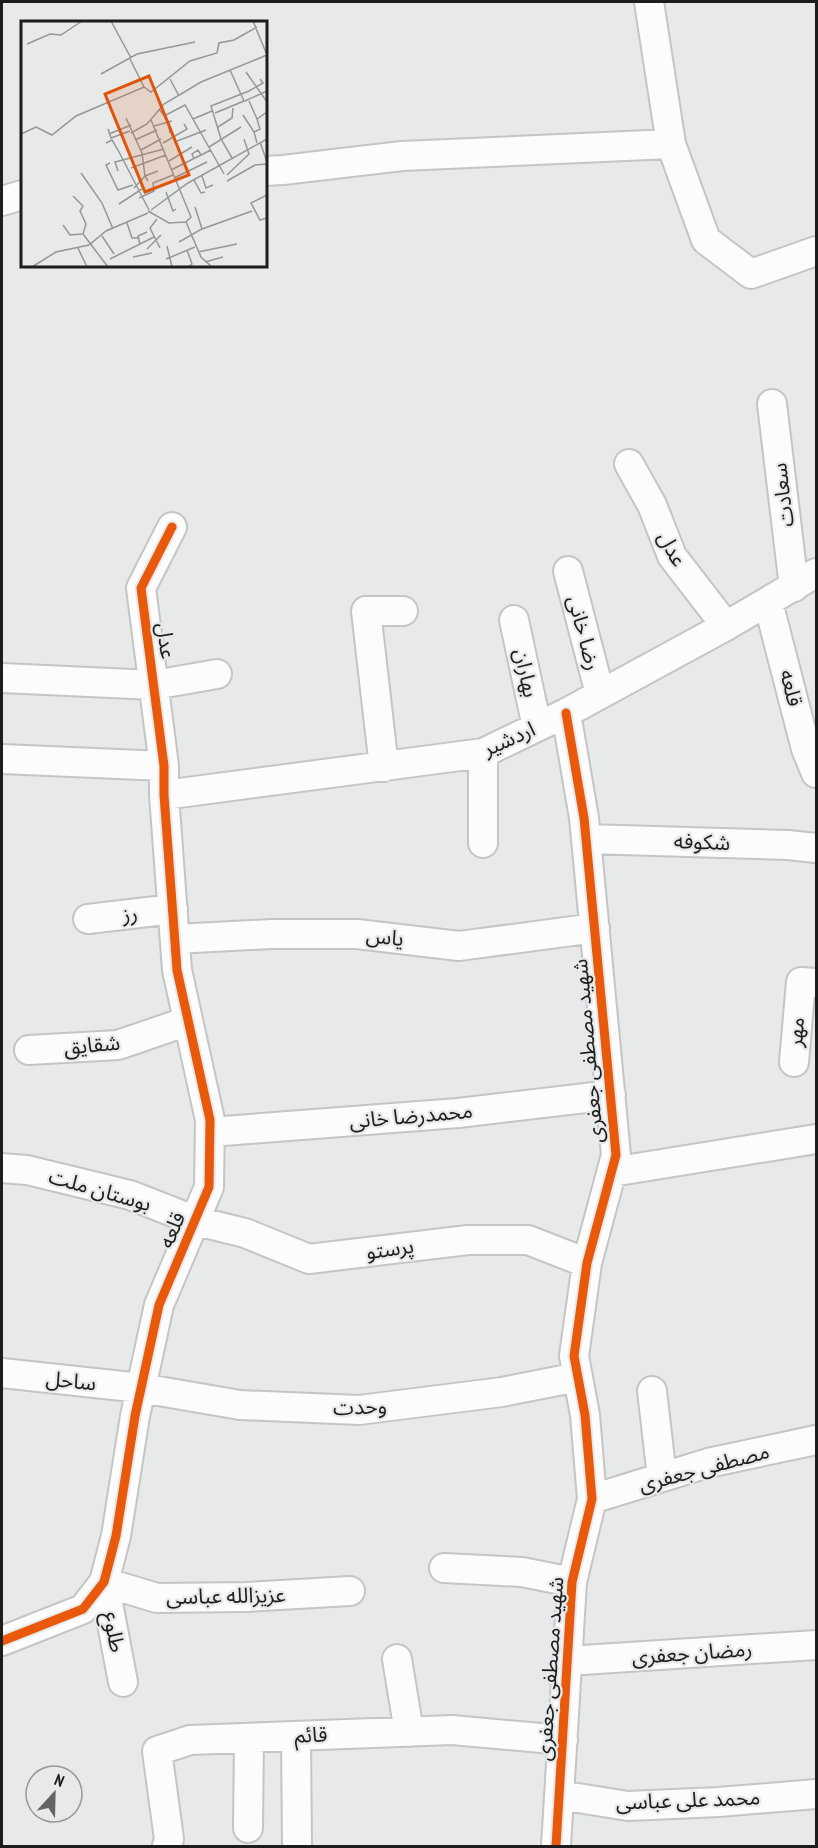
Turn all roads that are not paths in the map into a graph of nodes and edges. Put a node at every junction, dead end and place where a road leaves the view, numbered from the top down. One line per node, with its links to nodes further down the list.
1 (649, 2): 2 (street)
2 (670, 144): 3 (street); 6 (street)
3 (267, 171)
4 (21, 195): 5 (street)
5 (2, 201)
6 (816, 251)
7 (772, 404): 11 (street, سعادت)
8 (629, 464): 15 (street, عدل)
9 (172, 526): 18 (street, عدل)
10 (568, 571): 19 (street, رضا خانی)
11 (805, 580): 12 (street, اردشیر)
12 (768, 602): 15 (street, اردشیر); 22 (street, قلعه)
13 (403, 611): 26 (street)
14 (514, 620): 21 (street, بهاران)
15 (726, 626): 19 (street, اردشیر)
16 (217, 674): 18 (street)
17 (2, 678): 18 (street)
18 (154, 685): 25 (street, عدل)
19 (600, 694): 20 (street, اردشیر)
20 (566, 713): 21 (street, اردشیر); 29 (street, شهید مصطفی جعفری)
21 (537, 727): 23 (street, اردشیر)
22 (809, 731): 27 (street, قلعه)
23 (483, 753): 26 (street, اردشیر); 30 (street)
24 (2, 759): 25 (street)
25 (164, 766): 28 (street, قلعه)
26 (384, 767): 28 (street, اردشیر)
27 (816, 773)
28 (164, 795): 32 (street, قلعه)
29 (586, 839): 31 (street, شکوفه); 34 (street, شهید مصطفی جعفری)
30 (483, 843)
31 (816, 848)
32 (173, 909): 33 (street, رز); 35 (street, قلعه)
33 (88, 919)
34 (595, 928): 35 (street, یاس); 40 (street, شهید مصطفی جعفری)
35 (175, 939): 37 (street, قلعه)
36 (816, 983): 39 (street, مهر)
37 (188, 1021): 38 (street, شقایق); 41 (street, قلعه)
38 (29, 1050)
39 (794, 1062)
40 (611, 1095): 41 (street, محمدرضا خانی); 44 (street, شهید مصطفی جعفری)
41 (210, 1132): 45 (street, قلعه)
42 (816, 1139): 44 (street)
43 (2, 1168): 45 (street, بوستان ملت)
44 (612, 1172): 46 (street, شهید مصطفی جعفری)
45 (196, 1221): 46 (street, پرستو); 49 (street, قلعه)
46 (587, 1263): 48 (street, شهید مصطفی جعفری)
47 (2, 1373): 49 (street, ساحل)
48 (578, 1377): 49 (street, وحدت); 53 (street, شهید مصطفی جعفری)
49 (141, 1388): 55 (street, قلعه)
50 (652, 1391): 52 (street)
51 (816, 1440): 52 (street, مصطفی جعفری)
52 (662, 1478): 53 (street, مصطفی جعفری)
53 (592, 1499): 56 (street, شهید مصطفی جعفری)
54 (444, 1568): 56 (street)
55 (104, 1582): 57 (street, عزیزالله عباسی); 58 (street, قلعه); 62 (street, طلوع)
56 (572, 1582): 61 (street, شهید مصطفی جعفری)
57 (350, 1591)
58 (2, 1641)
59 (816, 1645): 61 (street, رمضان جعفری)
60 (397, 1659): 63 (street)
61 (567, 1661): 66 (street, شهید مصطفی جعفری)
62 (123, 1682)
63 (409, 1732): 64 (street, قائم); 66 (street, قائم)
64 (296, 1736): 65 (street, قائم); 71 (street)
65 (249, 1738): 69 (street); 70 (street, قائم)
66 (562, 1740): 68 (street, شهید مصطفی جعفری)
67 (816, 1794): 68 (street, محمد علی عباسی)
68 (559, 1795): 72 (street, شهید مصطفی جعفری)
69 (248, 1828)
70 (167, 1846)
71 (297, 1846)
72 (556, 1846)

